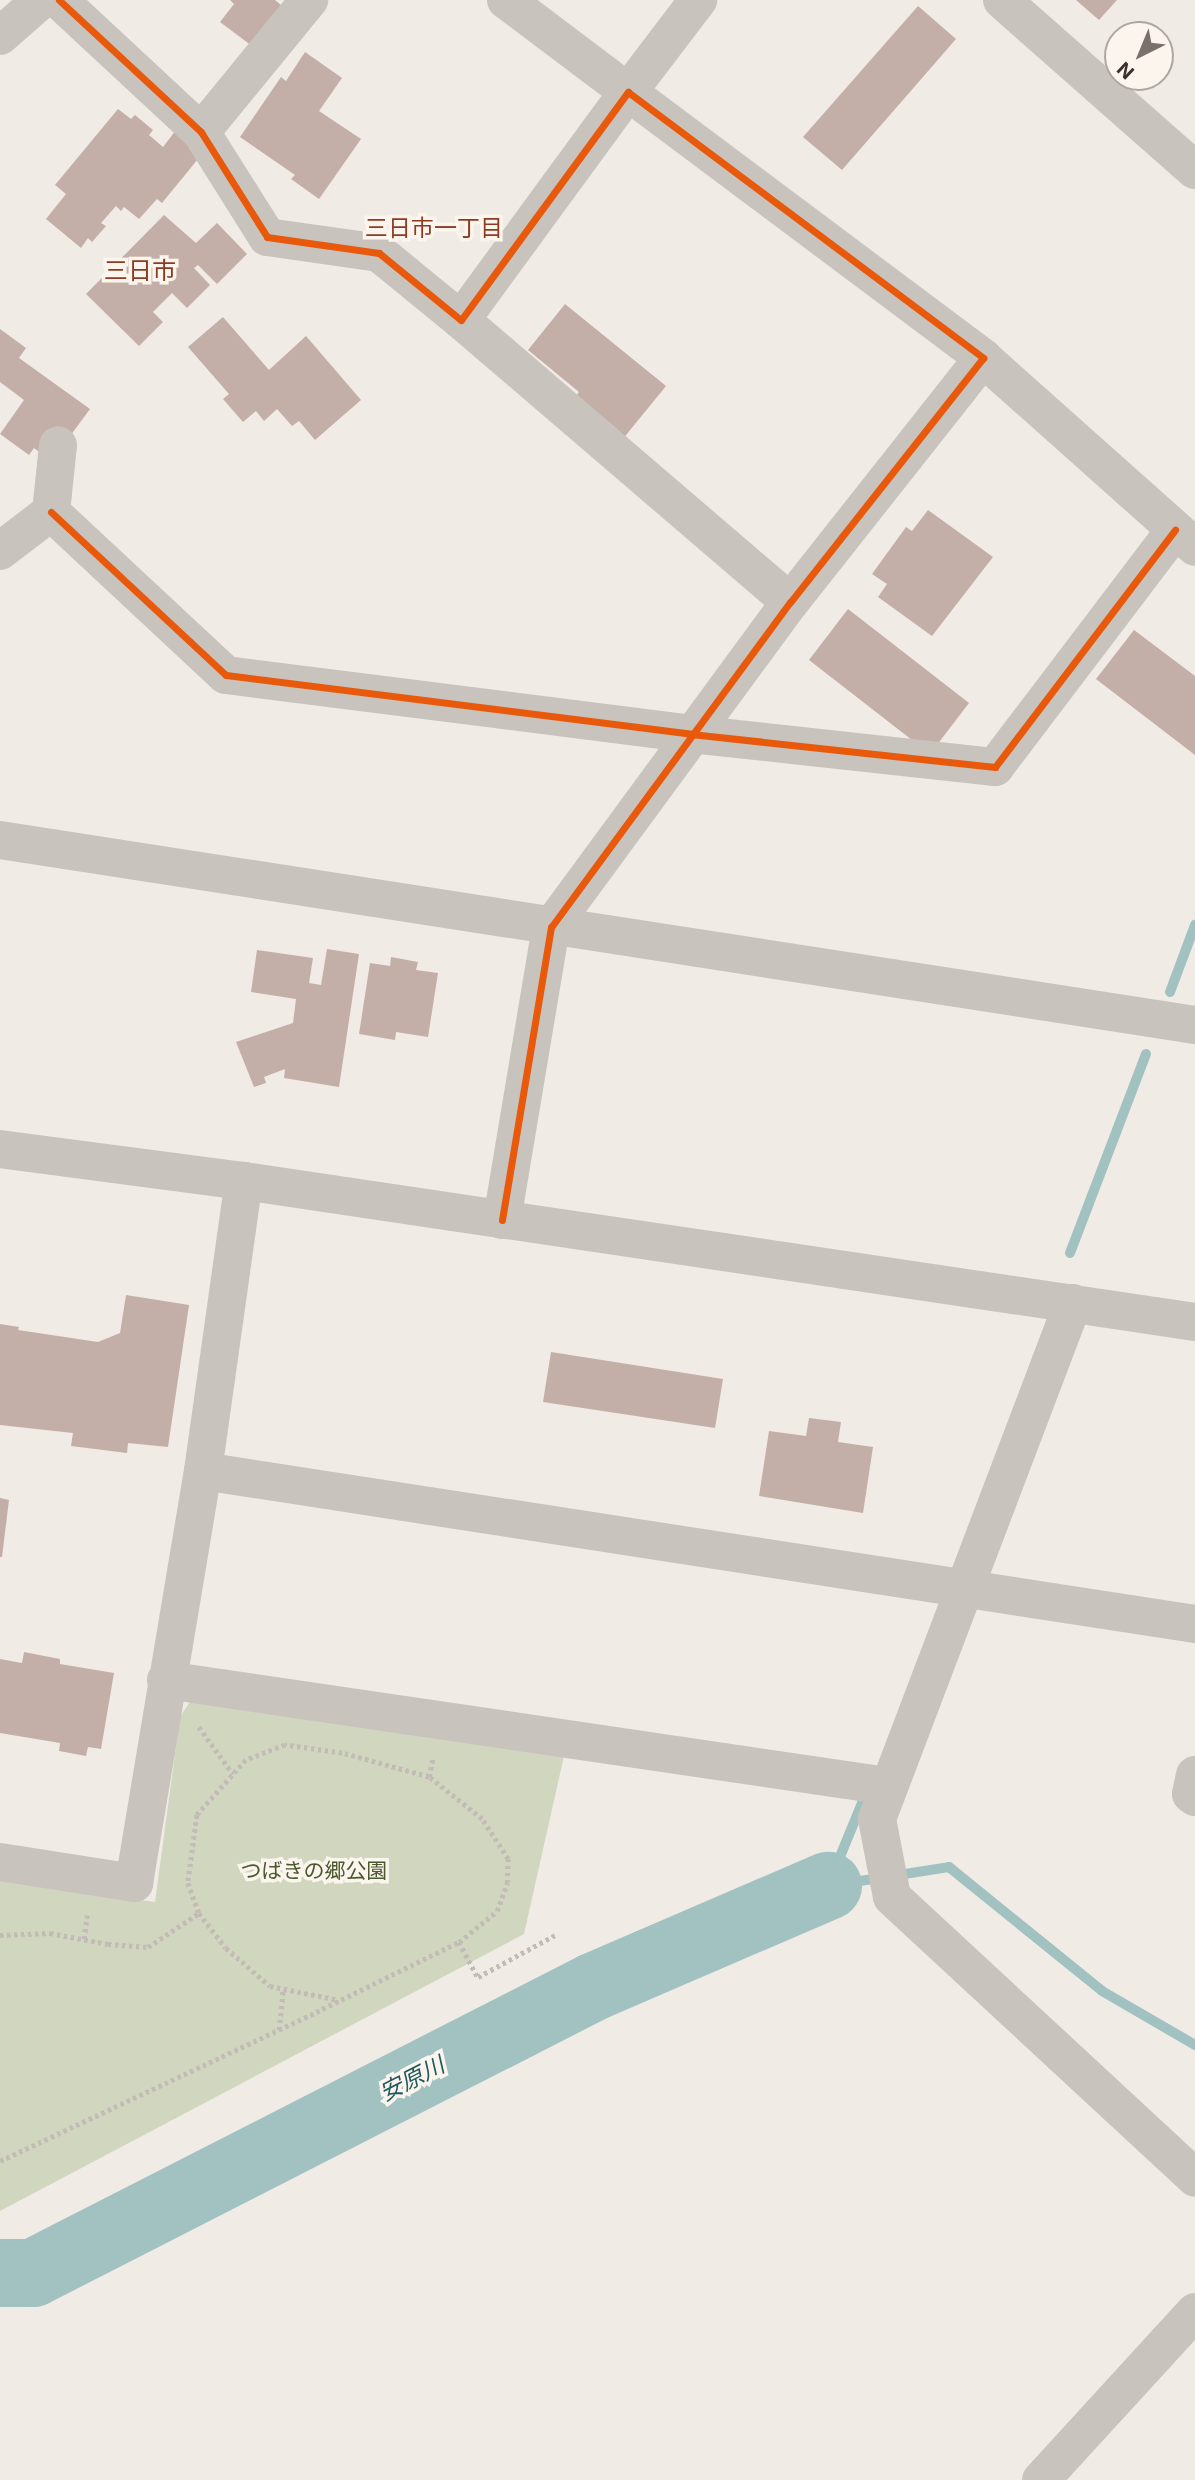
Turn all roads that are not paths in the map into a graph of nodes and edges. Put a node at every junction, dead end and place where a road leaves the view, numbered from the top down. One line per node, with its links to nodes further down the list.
1 (41, 0): 7 (street)
2 (60, 0): 9 (street)
3 (309, 0): 9 (street)
4 (506, 0): 8 (street)
5 (698, 0): 8 (street)
6 (1002, 0): 10 (street)
7 (0, 36)
8 (628, 92): 11 (street); 12 (street)
9 (201, 132): 11 (street)
10 (1195, 170)
11 (461, 320): 17 (street)
12 (983, 358): 15 (street); 17 (street)
13 (58, 444): 14 (street)
14 (51, 512): 16 (street); 18 (street)
15 (1185, 538): 18 (street)
16 (0, 551)
17 (790, 602): 18 (street)
18 (691, 734): 20 (street)
19 (0, 840): 20 (street)
20 (551, 927): 21 (street); 24 (street)
21 (1195, 1025)
22 (0, 1149): 23 (street)
23 (244, 1181): 24 (street); 27 (street)
24 (502, 1220): 25 (street)
25 (1073, 1303): 26 (street); 28 (street)
26 (1195, 1322)
27 (203, 1471): 28 (street); 30 (street)
28 (950, 1587): 29 (street); 32 (street)
29 (1195, 1625)
30 (166, 1680): 32 (street); 34 (street)
31 (1195, 1775): 33 (street)
32 (874, 1793): 35 (street)
33 (1195, 1797)
34 (0, 1862)
35 (1195, 2178)
36 (1195, 2312): 37 (street)
37 (1041, 2480)

